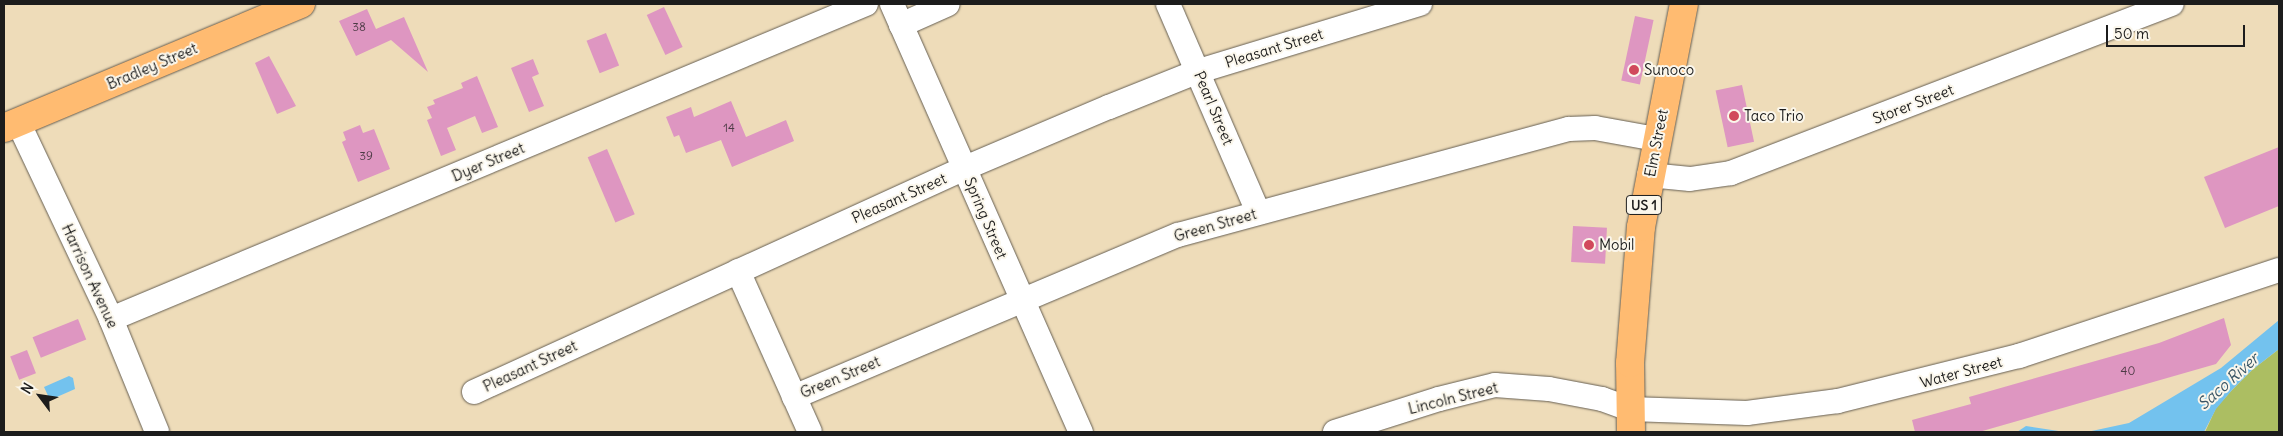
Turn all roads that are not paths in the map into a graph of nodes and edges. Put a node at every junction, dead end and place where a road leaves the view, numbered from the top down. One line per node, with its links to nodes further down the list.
1 (301, 4): 11 (main road, Bradley Street)
2 (866, 4): 19 (street, Dyer Street)
3 (892, 4): 9 (street, Spring Street)
4 (948, 4): 9 (street)
5 (1168, 4): 10 (street, Pearl Street)
6 (1420, 4): 10 (street, Pleasant Street)
7 (1684, 4): 12 (main road, Elm Street / US 1)
8 (2172, 4): 14 (street, Storer Street)
9 (901, 25): 13 (street, Spring Street)
10 (1199, 71): 13 (street, Pleasant Street); 15 (street, Pearl Street)
11 (11, 125): 19 (street, Harrison Avenue)
12 (1656, 139): 14 (main road, Elm Street / US 1); 15 (street, Green Street)
13 (965, 168): 17 (street, Pleasant Street); 18 (street, Spring Street)
14 (1649, 175): 22 (main road, Elm Street / US 1)
15 (1258, 212): 18 (street, Green Street)
16 (2279, 270): 22 (street, Water Street)
17 (738, 271): 20 (street, Pleasant Street); 21 (street)
18 (1021, 299): 21 (street, Green Street); 25 (street, Spring Street)
19 (111, 319): 23 (street, Harrison Avenue)
20 (474, 392)
21 (794, 397): 24 (street)
22 (1630, 421): 26 (street, Lincoln Street)
23 (157, 432)
24 (810, 432)
25 (1081, 432)
26 (1335, 432)

